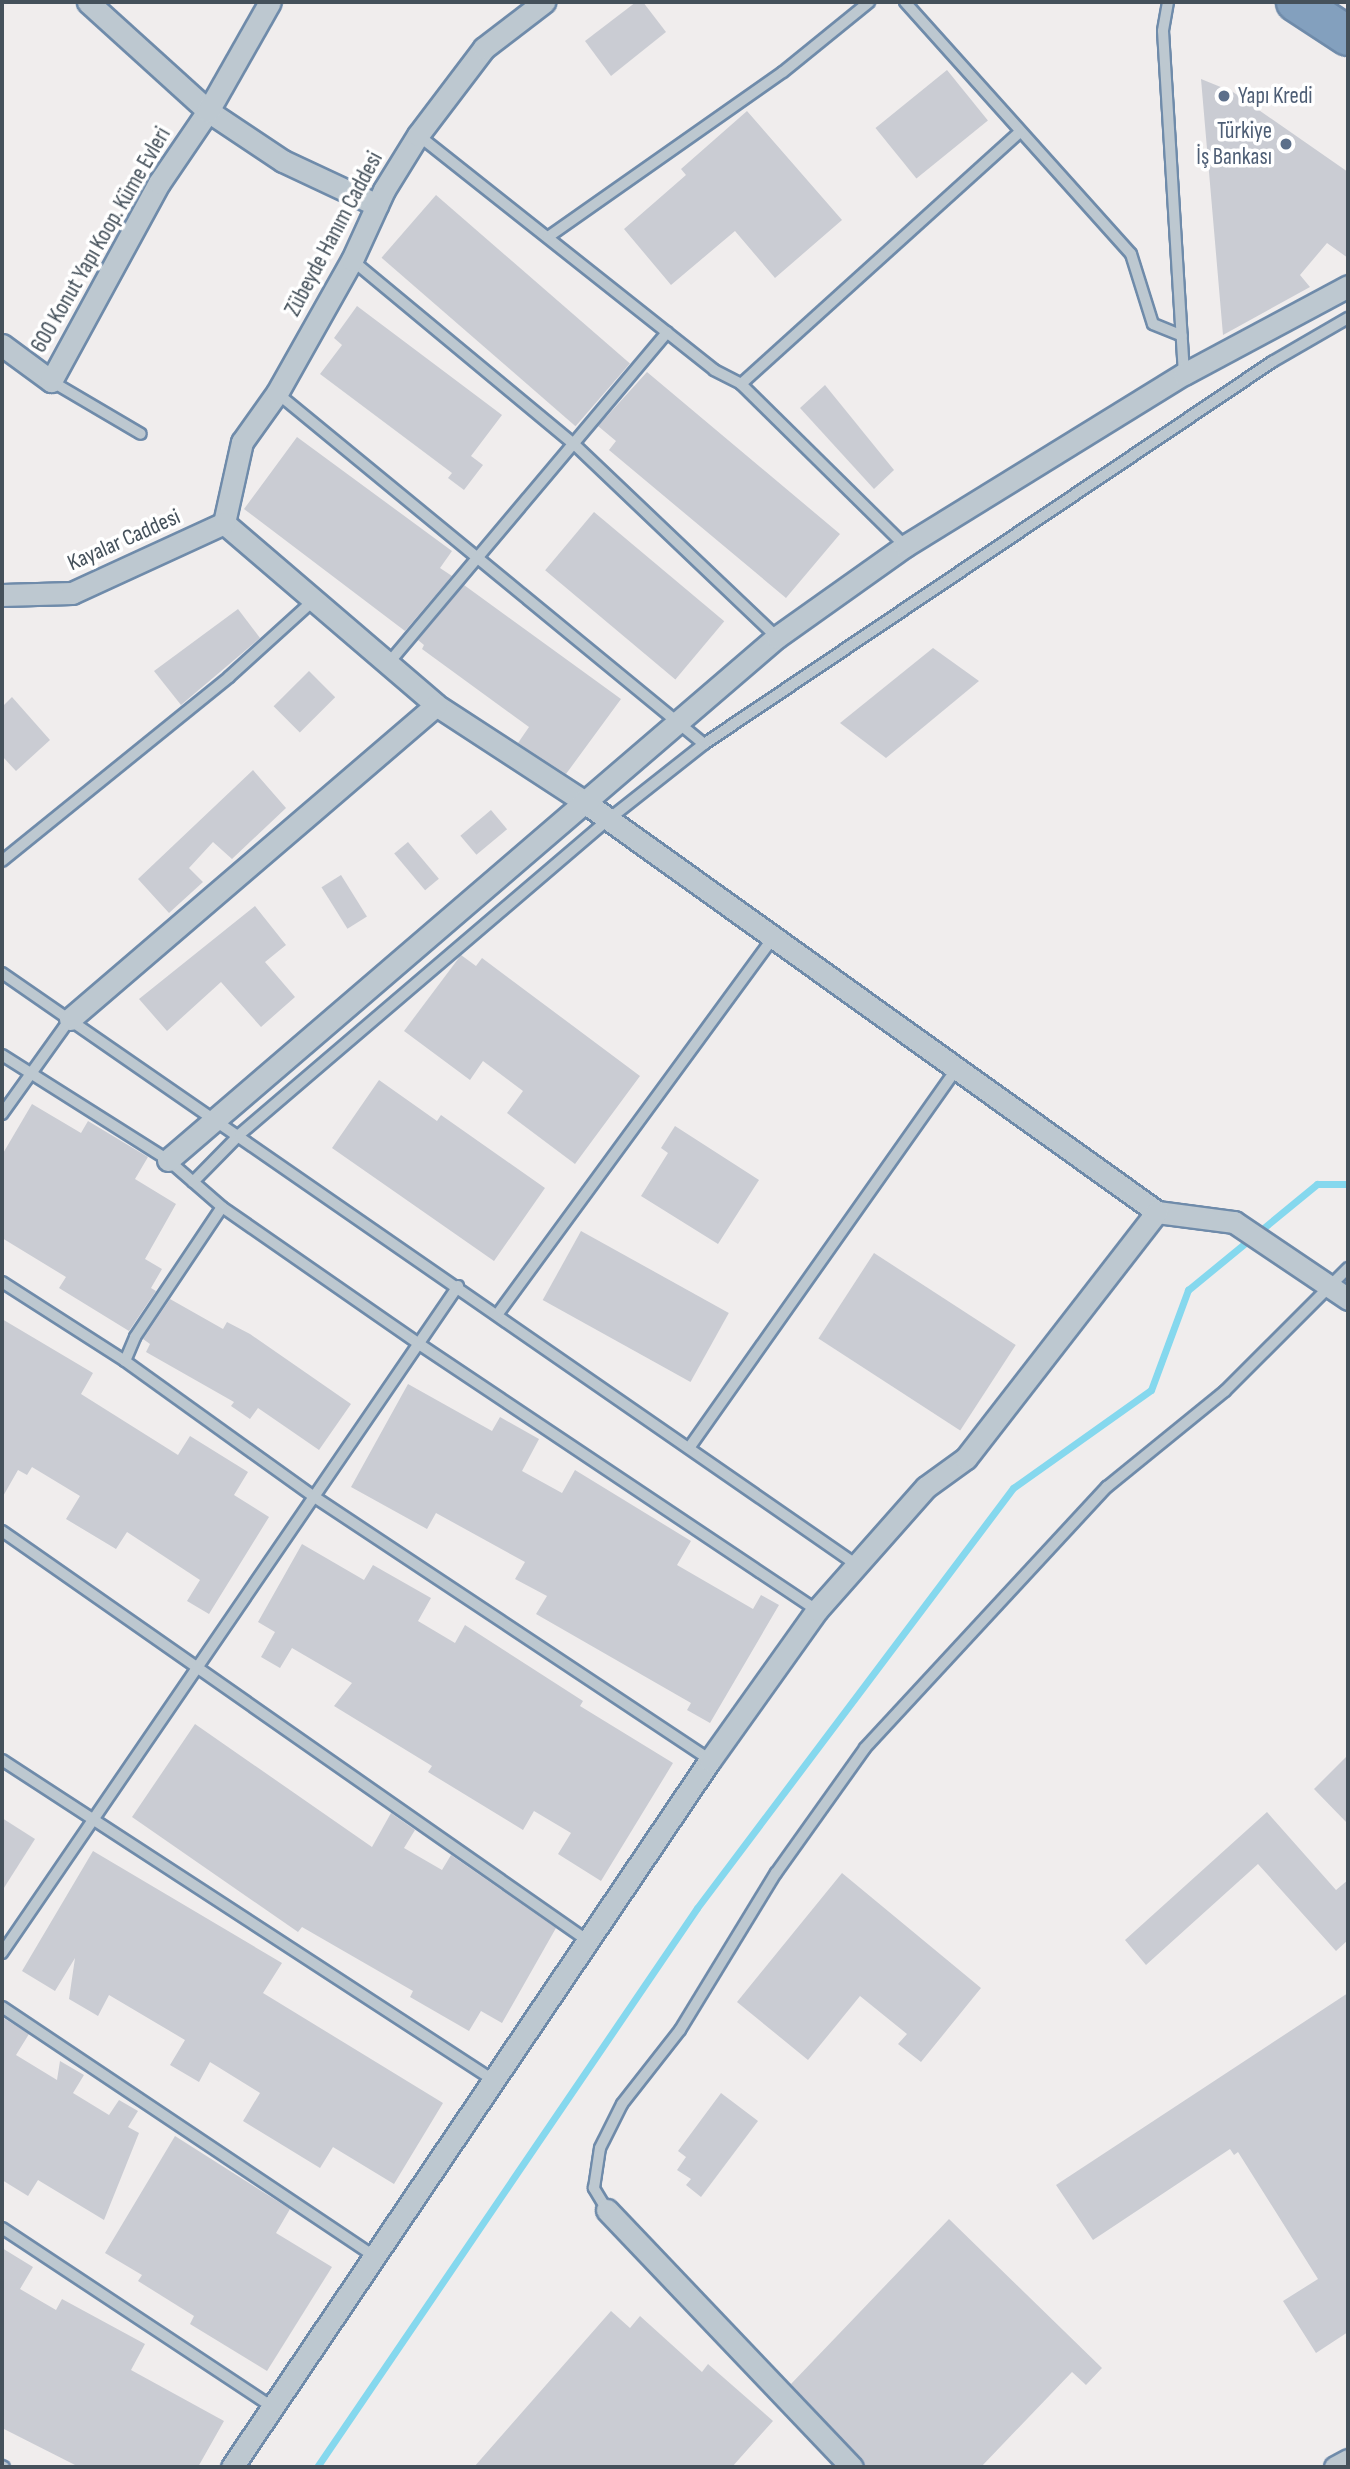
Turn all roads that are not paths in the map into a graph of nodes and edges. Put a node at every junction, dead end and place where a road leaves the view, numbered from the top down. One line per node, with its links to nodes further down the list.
1 (88, 2): 9 (street)
2 (270, 2): 9 (street, 600 Konut Yapı Koop. Küme Evleri)
3 (544, 2): 11 (street, Zübeyde Hanım Caddesi)
4 (869, 2): 13 (lane)
5 (905, 2): 10 (lane)
6 (1168, 2): 18 (lane)
7 (1296, 2): 8 (highway)
8 (1348, 36)
9 (208, 111): 12 (street); 21 (street, 600 Konut Yapı Koop. Küme Evleri)
10 (1020, 132): 18 (lane); 22 (lane)
11 (418, 135): 12 (street, Zübeyde Hanım Caddesi); 13 (lane)
12 (377, 205): 14 (street, Zübeyde Hanım Caddesi)
13 (548, 237): 17 (lane)
14 (352, 260): 23 (street, Zübeyde Hanım Caddesi); 25 (lane)
15 (1348, 286): 20 (street)
16 (1348, 318): 35 (lane)
17 (667, 332): 22 (lane); 25 (lane)
18 (1182, 336): 20 (lane)
19 (2, 345): 21 (street, 600 Konut Yapı Koop. Küme Evleri)
20 (1184, 374): 27 (street)
21 (51, 381): 24 (lane)
22 (741, 384): 27 (lane)
23 (277, 393): 26 (street, Zübeyde Hanım Caddesi); 28 (lane)
24 (141, 434)
25 (574, 444): 28 (lane); 31 (lane)
26 (224, 523): 29 (street, Kayalar Caddesi); 30 (street)
27 (905, 546): 31 (street)
28 (474, 555): 32 (lane); 34 (lane)
29 (4, 600)
30 (314, 600): 32 (street); 38 (lane)
31 (777, 637): 34 (street)
32 (386, 665): 33 (street)
33 (436, 705): 36 (street); 41 (street)
34 (680, 725): 35 (lane); 36 (street)
35 (704, 744): 37 (lane)
36 (583, 801): 37 (street); 46 (street)
37 (608, 820): 39 (street); 47 (lane)
38 (2, 861)
39 (772, 939): 43 (street); 57 (lane)
40 (2, 973): 41 (lane)
41 (70, 1019): 44 (lane); 46 (lane)
42 (2, 1055): 44 (lane)
43 (956, 1069): 51 (street); 60 (lane)
44 (28, 1073): 45 (lane); 48 (lane)
45 (2, 1114)
46 (213, 1117): 47 (lane); 48 (street)
47 (240, 1134): 49 (lane); 55 (lane)
48 (168, 1160): 49 (lane)
49 (193, 1182): 50 (lane)
50 (222, 1207): 58 (lane); 59 (lane)
51 (1157, 1212): 54 (street); 63 (street)
52 (1348, 1268): 54 (lane)
53 (2, 1282): 59 (lane)
54 (1330, 1285): 56 (street); 73 (lane)
55 (458, 1286): 57 (lane); 58 (lane)
56 (1348, 1299)
57 (497, 1315): 60 (lane)
58 (419, 1344): 61 (lane); 64 (lane)
59 (125, 1361): 61 (lane)
60 (688, 1448): 63 (lane)
61 (313, 1496): 65 (lane); 67 (lane)
62 (2, 1531): 65 (lane)
63 (857, 1565): 64 (street)
64 (817, 1610): 67 (street)
65 (197, 1668): 68 (lane); 69 (lane)
66 (2, 1760): 68 (lane)
67 (710, 1760): 69 (street)
68 (92, 1822): 70 (lane); 72 (lane)
69 (588, 1941): 72 (street)
70 (2, 1953)
71 (2, 2007): 75 (lane)
72 (493, 2080): 75 (street)
73 (607, 2210): 79 (street)
74 (2, 2228): 76 (lane)
75 (373, 2255): 76 (street)
76 (272, 2406): 78 (street)
77 (1348, 2459): 80 (street)
78 (232, 2467)
79 (852, 2467)
80 (1335, 2467)

